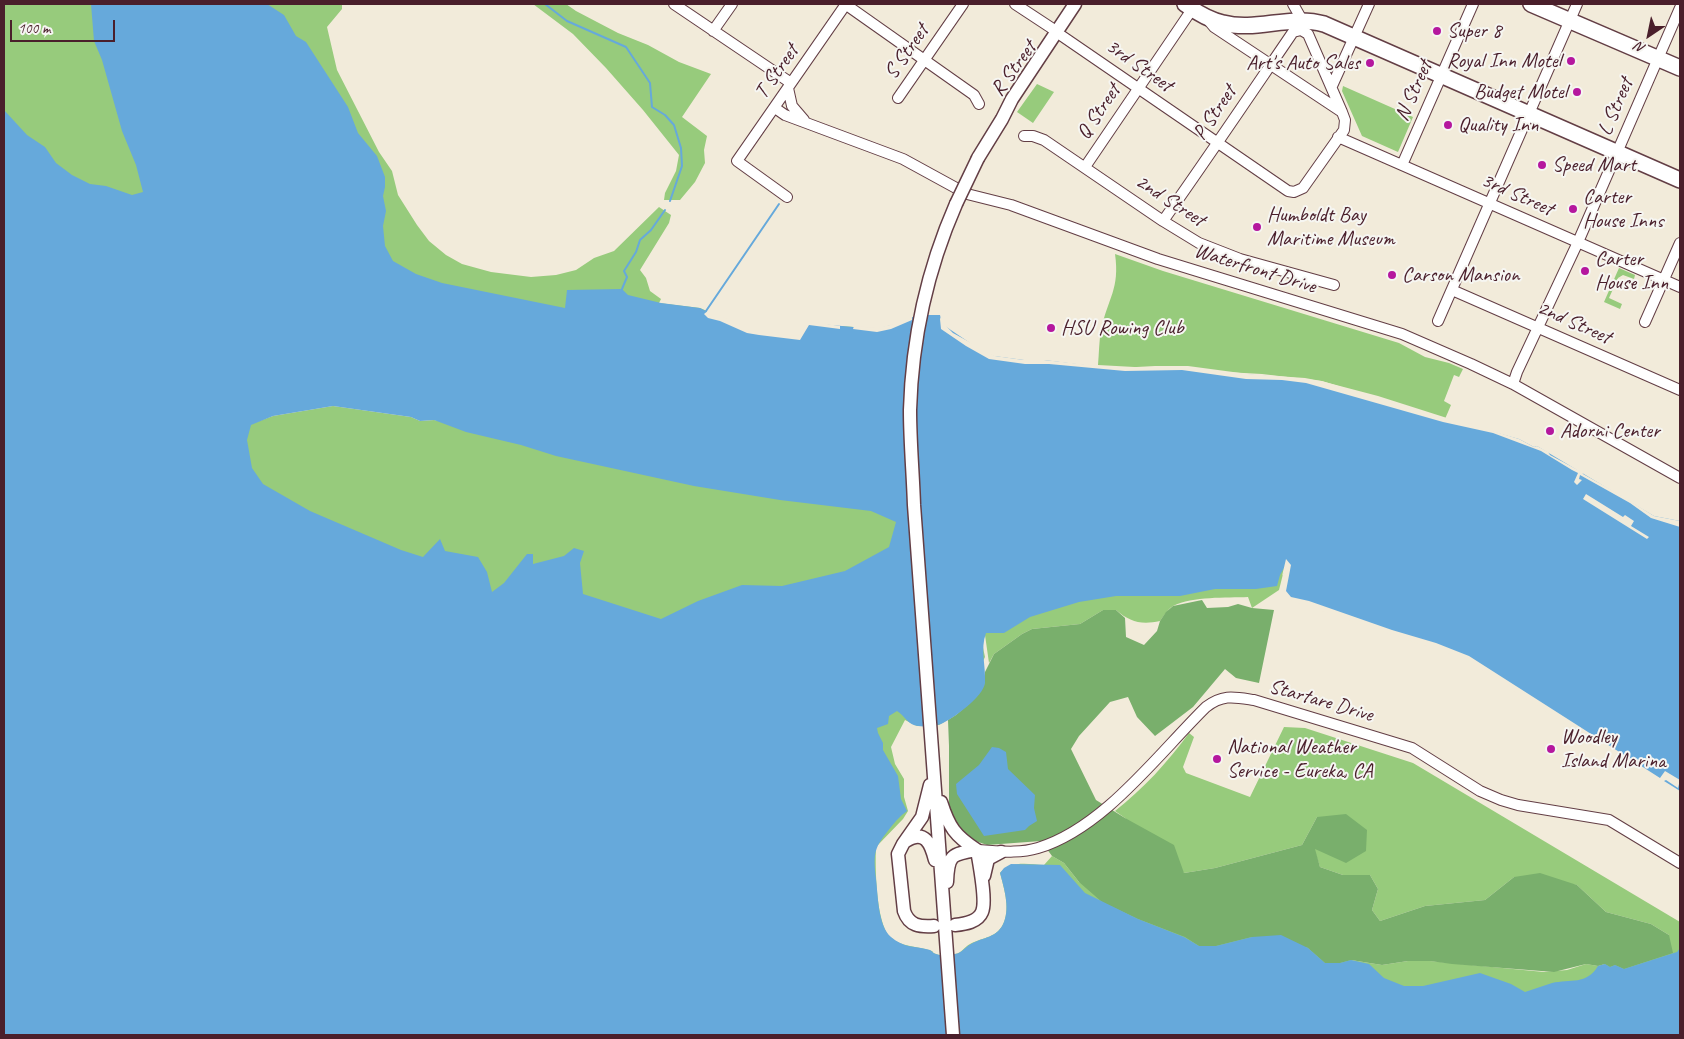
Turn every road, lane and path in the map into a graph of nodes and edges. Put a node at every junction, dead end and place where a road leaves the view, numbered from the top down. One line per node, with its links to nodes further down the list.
1 (674, 4): 18 (street)
2 (732, 4): 18 (street)
3 (846, 4): 21 (street); 26 (street, T Street)
4 (963, 4): 21 (street, S Street)
5 (1016, 4): 19 (street, 3rd Street)
6 (1075, 4): 19 (main road, R Street)
7 (1084, 4): 19 (main road, R Street)
8 (1293, 4): 17 (street)
9 (1369, 4): 20 (street)
10 (1473, 4): 25 (street, N Street)
11 (1531, 4): 16 (highway)
12 (1577, 4): 16 (street)
13 (1191, 5): 15 (highway); 28 (street, Q Street)
14 (1680, 8): 22 (street, L Street)
15 (1207, 17): 17 (highway); 23 (street)
16 (1570, 20): 22 (highway); 33 (street)
17 (1301, 25): 20 (highway); 23 (street, P Street); 27 (street)
18 (713, 31): 26 (street)
19 (1059, 34): 28 (street, 3rd Street); 57 (main road, R Street, bridge)
20 (1354, 37): 25 (highway); 27 (street)
21 (924, 59): 29 (street, S Street); 30 (street)
22 (1657, 59): 24 (highway); 38 (street, L Street)
23 (1272, 64): 32 (street); 37 (street, P Street)
24 (1680, 68)
25 (1442, 75): 33 (highway); 39 (street, N Street)
26 (790, 86): 31 (street, T Street); 34 (street)
27 (1332, 86): 32 (street)
28 (1137, 89): 37 (street, 3rd Street); 40 (street, Q Street)
29 (898, 98)
30 (979, 104)
31 (775, 108): 34 (street, Waterfront Drive); 42 (street, T Street)
32 (1342, 112): 36 (street)
33 (1529, 113): 38 (highway); 43 (street)
34 (806, 122): 54 (street, Waterfront Drive)
35 (1024, 136): 40 (street, 2nd Street)
36 (1338, 137): 37 (street, 3rd Street); 39 (street, 3rd Street)
37 (1217, 144): 44 (street, P Street)
38 (1617, 152): 41 (highway); 45 (street, L Street)
39 (1402, 165): 43 (street, 3rd Street)
40 (1085, 166): 44 (street, 2nd Street)
41 (1680, 180)
42 (787, 197)
43 (1490, 203): 45 (street, 3rd Street); 50 (street)
44 (1163, 221): 48 (street, 2nd Street)
45 (1578, 242): 47 (street, 3rd Street); 53 (street, L Street)
46 (1680, 242): 47 (street)
47 (1664, 280): 49 (street, 3rd Street); 52 (street)
48 (1334, 285)
49 (1680, 286)
50 (1452, 290): 51 (street); 53 (street, 2nd Street)
51 (1438, 321)
52 (1645, 322)
53 (1536, 328): 54 (street, L Street); 55 (street, 2nd Street)
54 (1513, 384): 56 (street, Waterfront Drive)
55 (1680, 390)
56 (1680, 478)
57 (933, 770): 58 (main road); 59 (main road); 62 (main road)
58 (906, 841): 62 (main road); 64 (main road)
59 (977, 850): 60 (street, Startare Drive); 63 (main road); 64 (main road)
60 (1001, 852): 61 (street, Startare Drive); 63 (main road)
61 (1680, 864)
62 (941, 881): 64 (main road)
63 (982, 886): 64 (main road)
64 (944, 924): 65 (main road)
65 (953, 1035)

